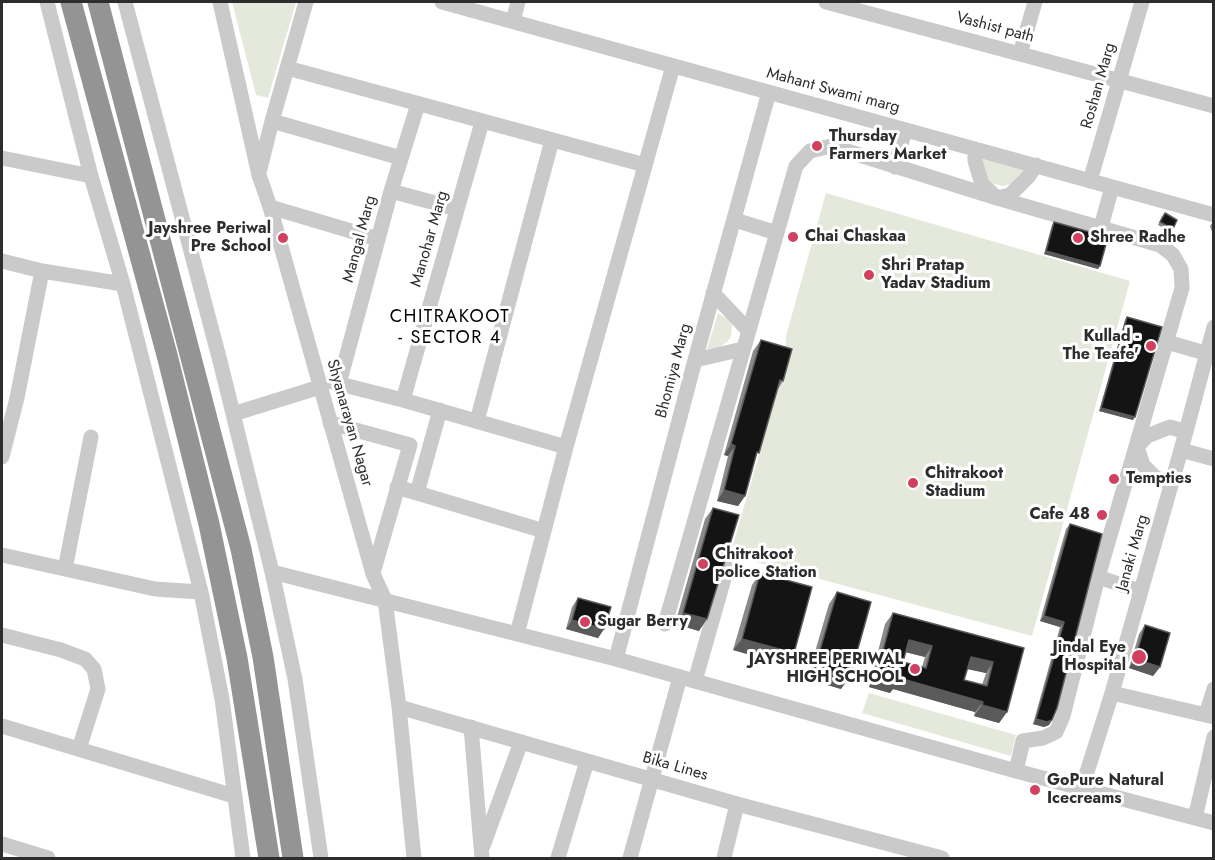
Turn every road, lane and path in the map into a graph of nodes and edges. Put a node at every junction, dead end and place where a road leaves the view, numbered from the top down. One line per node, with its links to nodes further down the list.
1 (47, 2): 31 (street)
2 (71, 2): 106 (highway)
3 (98, 2): 107 (highway)
4 (125, 2): 57 (street)
5 (220, 2): 30 (street, Shyanarayan Nagar)
6 (306, 2): 15 (street)
7 (442, 2): 12 (street, Mahant Swami marg)
8 (518, 2): 12 (street)
9 (826, 2): 13 (street, Vashist path)
10 (1035, 2): 13 (street)
11 (1142, 2): 16 (street, Roshan Marg)
12 (513, 21): 14 (street, Mahant Swami marg)
13 (1020, 54): 16 (street, Vashist path)
14 (673, 66): 17 (street, Mahant Swami marg); 27 (street)
15 (287, 68): 18 (street); 20 (street)
16 (1119, 81): 19 (street, Vashist path); 32 (street, Roshan Marg)
17 (769, 92): 22 (street, Mahant Swami marg); 39 (street, Bhomiya Marg)
18 (418, 104): 21 (street); 26 (street, Mangal Marg)
19 (1214, 106)
20 (272, 121): 26 (street); 30 (street)
21 (482, 122): 23 (street); 37 (street, Manohar Marg)
22 (905, 130): 24 (street, Mahant Swami marg); 29 (street)
23 (552, 140): 27 (street); 58 (street)
24 (975, 149): 28 (street, Mahant Swami marg); 35 (street)
25 (2, 158): 31 (street)
26 (401, 158): 34 (street, Mangal Marg)
27 (645, 165): 62 (street)
28 (1036, 165): 32 (street, Mahant Swami marg); 35 (street)
29 (895, 167): 35 (street); 41 (street)
30 (259, 174): 36 (street, Shyanarayan Nagar)
31 (92, 176): 45 (street)
32 (1090, 181): 33 (street, Mahant Swami marg)
33 (1112, 187): 38 (street, Mahant Swami marg); 40 (street)
34 (391, 191): 37 (street); 42 (street, Mangal Marg)
35 (997, 198): 40 (street)
36 (270, 207): 42 (street); 53 (street, Shyanarayan Nagar)
37 (457, 209): 55 (street, Manohar Marg)
38 (1214, 215)
39 (735, 220): 41 (street); 46 (street, Bhomiya Marg)
40 (1101, 227): 49 (street)
41 (777, 233): 48 (street)
42 (378, 239): 54 (street, Mangal Marg)
43 (2, 261): 44 (street)
44 (42, 270): 45 (street); 65 (street)
45 (123, 284): 78 (street)
46 (713, 293): 48 (street); 52 (street, Bhomiya Marg)
47 (1214, 327): 51 (street, Janaki Marg)
48 (748, 330): 50 (street)
49 (1167, 342): 51 (street); 63 (street)
50 (743, 349): 52 (street); 80 (street)
51 (1205, 353): 60 (street, Janaki Marg)
52 (695, 360): 83 (street, Bhomiya Marg)
53 (319, 383): 54 (street); 57 (street); 59 (street, Shyanarayan Nagar)
54 (339, 384): 55 (street)
55 (403, 400): 56 (street)
56 (440, 410): 58 (street); 69 (street)
57 (233, 414): 74 (street)
58 (477, 421): 62 (street)
59 (330, 423): 68 (street); 75 (street, Shyanarayan Nagar)
60 (1186, 432): 63 (street); 64 (street, Janaki Marg)
61 (91, 437): 73 (street)
62 (566, 447): 70 (street)
63 (1137, 447): 67 (street); 76 (street)
64 (1181, 450): 66 (street); 67 (street, Janaki Marg)
65 (2, 457)
66 (1214, 459)
67 (1172, 483): 77 (street, Janaki Marg)
68 (397, 487): 69 (street); 75 (street)
69 (417, 493): 70 (street)
70 (544, 531): 81 (street)
71 (2, 555): 73 (street)
72 (727, 568): 84 (street)
73 (65, 569): 78 (street)
74 (272, 572): 79 (street); 108 (street)
75 (373, 574): 79 (street, Shyanarayan Nagar)
76 (1098, 577): 77 (street); 95 (street)
77 (1140, 591): 86 (street, Janaki Marg)
78 (201, 592): 98 (street)
79 (385, 600): 81 (street); 87 (street, Shyanarayan Nagar)
80 (665, 624)
81 (517, 634): 83 (street)
82 (2, 635): 93 (street)
83 (616, 659): 84 (street)
84 (687, 679): 95 (street); 96 (street)
85 (1214, 689): 88 (street)
86 (1112, 693): 88 (street); 97 (street, Janaki Marg)
87 (399, 707): 90 (street, Bika Lines); 109 (street, Shyanarayan Nagar)
88 (1210, 716)
89 (2, 726): 93 (street)
90 (471, 727): 92 (street, Bika Lines); 103 (street)
91 (1214, 737): 100 (street)
92 (521, 742): 94 (street, Bika Lines); 103 (street)
93 (80, 749): 98 (street)
94 (587, 761): 96 (street, Bika Lines); 110 (street)
95 (1016, 771): 97 (street)
96 (652, 778): 99 (street, Bika Lines); 111 (street)
97 (1082, 788): 100 (street)
98 (234, 796): 105 (street)
99 (737, 804): 112 (street); 113 (street, Bika Lines)
100 (1195, 818): 101 (street)
101 (1214, 823)
102 (2, 844): 104 (street)
103 (482, 855)
104 (48, 858)
105 (243, 858)
106 (269, 858)
107 (293, 858)
108 (321, 858)
109 (414, 858)
110 (558, 858)
111 (630, 858)
112 (724, 858)
113 (942, 858)

